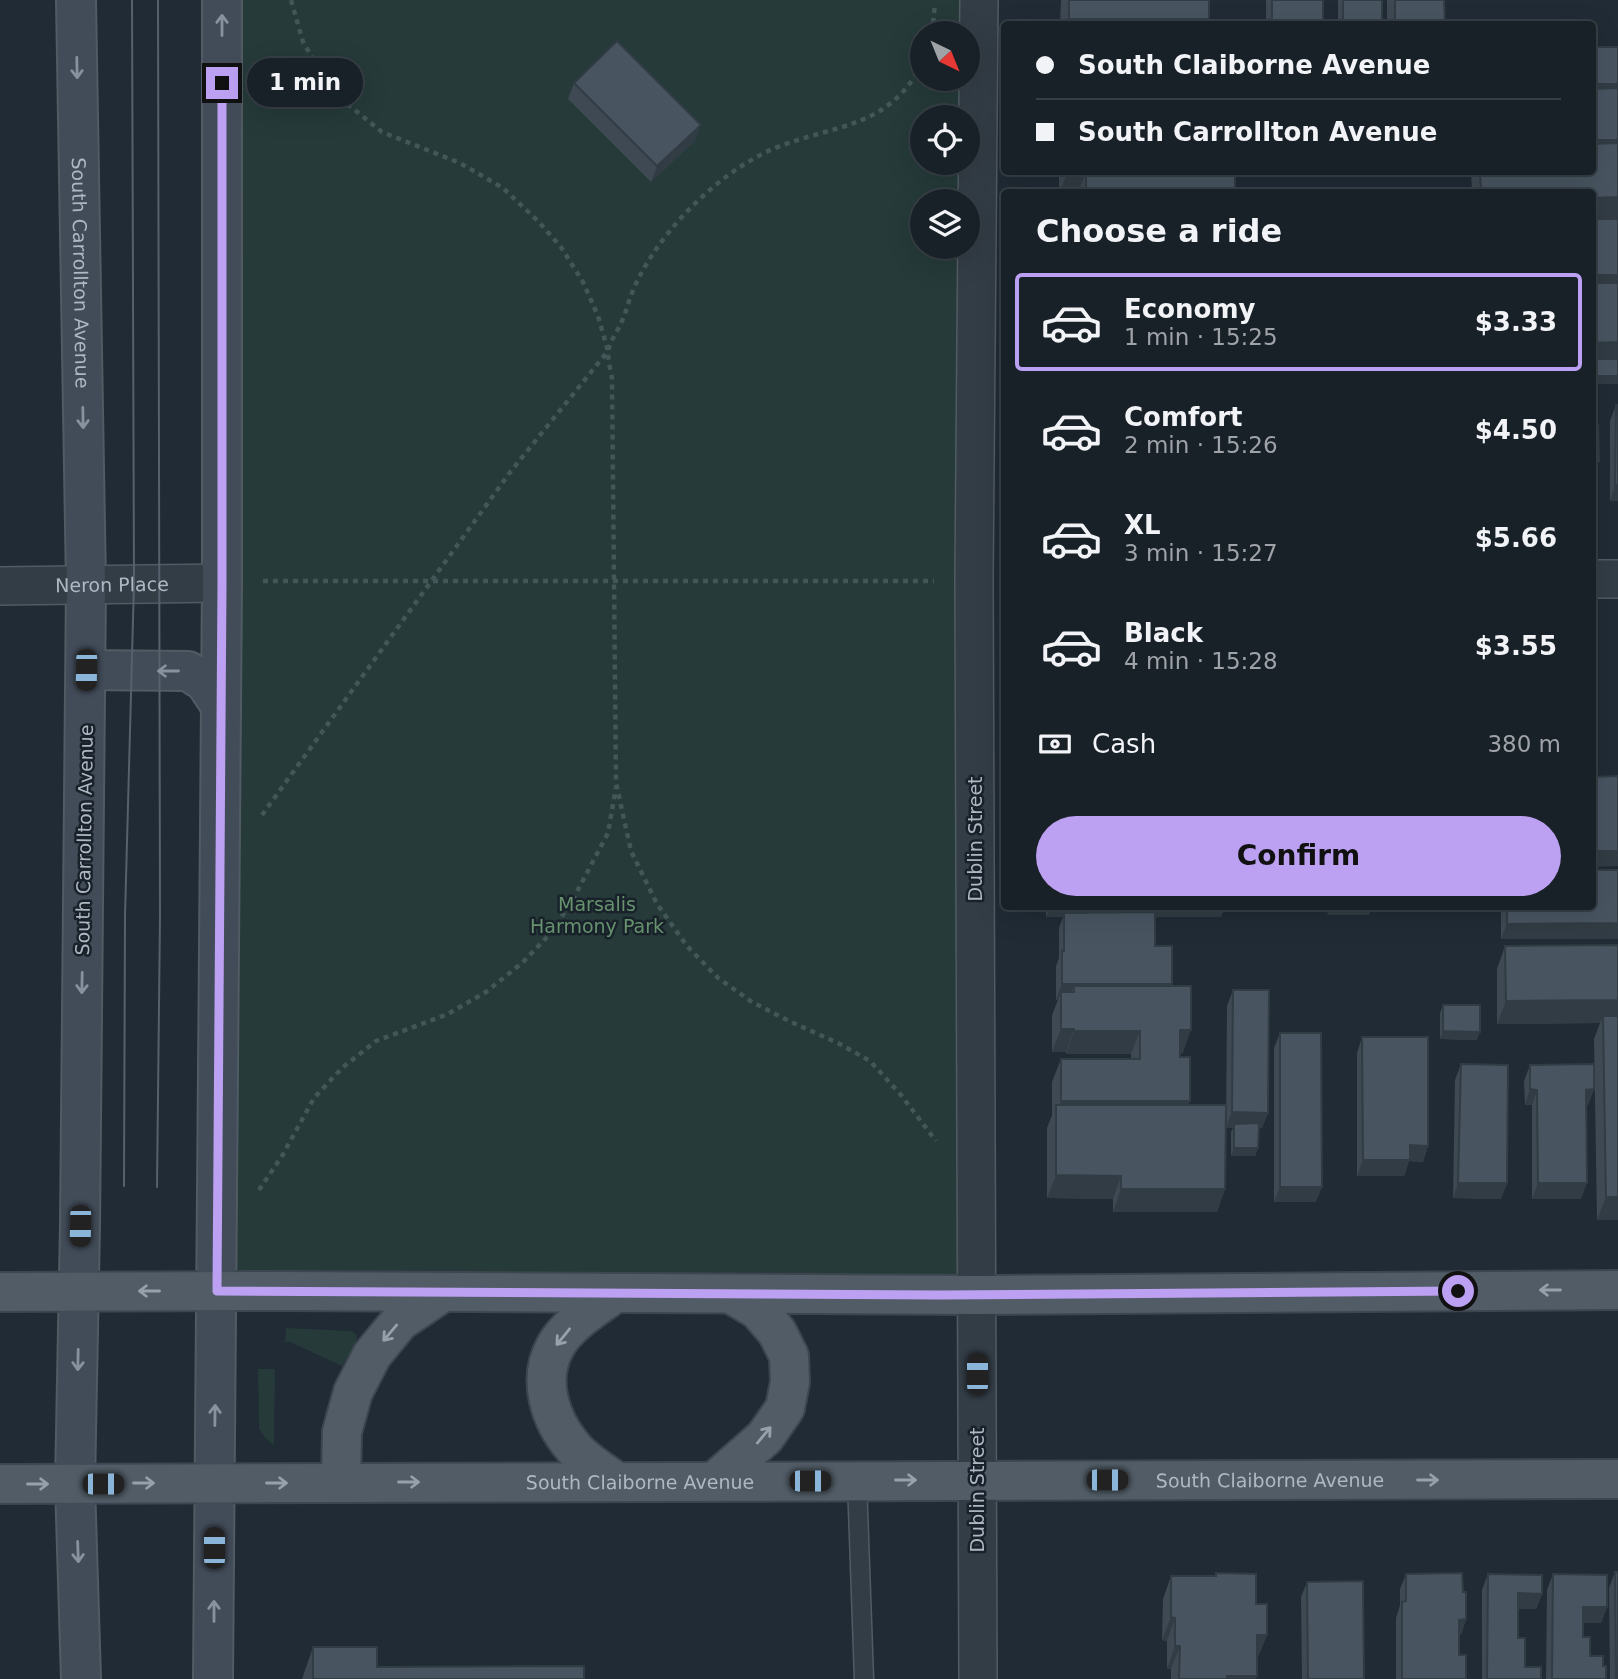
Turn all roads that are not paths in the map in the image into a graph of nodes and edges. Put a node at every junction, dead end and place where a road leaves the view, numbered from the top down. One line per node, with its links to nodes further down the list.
1 (76, 0): 8 (main road, South Carrollton Avenue, one-way to 8)
2 (222, 0): 7 (main road, one-way to 2)
3 (979, 0): 6 (street, Dublin Street)
4 (1596, 579): 5 (street)
5 (1618, 579)
6 (975, 580): 19 (street, Dublin Street)
7 (238, 582): 8 (street, Neron Place); 11 (main road)
8 (86, 585): 9 (street, Neron Place); 10 (main road, South Carrollton Avenue)
9 (0, 586)
10 (86, 670): 11 (main road, one-way to 10); 15 (main road, South Carrollton Avenue, one-way to 15)
11 (221, 706): 13 (main road)
12 (1618, 1290): 19 (main road, one-way to 19)
13 (217, 1291): 15 (main road, one-way to 15); 16 (main road); 25 (main road, one-way to 13)
14 (0, 1292): 15 (main road)
15 (79, 1292): 28 (main road, South Carrollton Avenue, one-way to 28)
16 (443, 1292): 17 (main road); 26 (main road, one-way to 26)
17 (615, 1293): 18 (main road); 21 (main road, one-way to 21)
18 (731, 1294): 19 (main road); 22 (main road, one-way to 18)
19 (976, 1295): 24 (street, Dublin Street)
20 (1618, 1479): 24 (main road, South Claiborne Avenue, one-way to 20)
21 (615, 1481): 22 (main road, South Claiborne Avenue); 26 (main road, South Claiborne Avenue, one-way to 21)
22 (715, 1481): 23 (main road, South Claiborne Avenue)
23 (857, 1481): 24 (main road, South Claiborne Avenue, one-way to 24); 31 (lane)
24 (977, 1481): 32 (street, Dublin Street)
25 (214, 1483): 26 (main road, South Claiborne Avenue, one-way to 26); 28 (main road, South Claiborne Avenue, one-way to 25); 30 (main road, one-way to 25)
26 (341, 1483)
27 (0, 1484): 28 (main road, South Claiborne Avenue, one-way to 28)
28 (75, 1484): 29 (main road, South Carrollton Avenue, one-way to 29)
29 (81, 1679)
30 (213, 1679)
31 (864, 1679)
32 (978, 1679)

